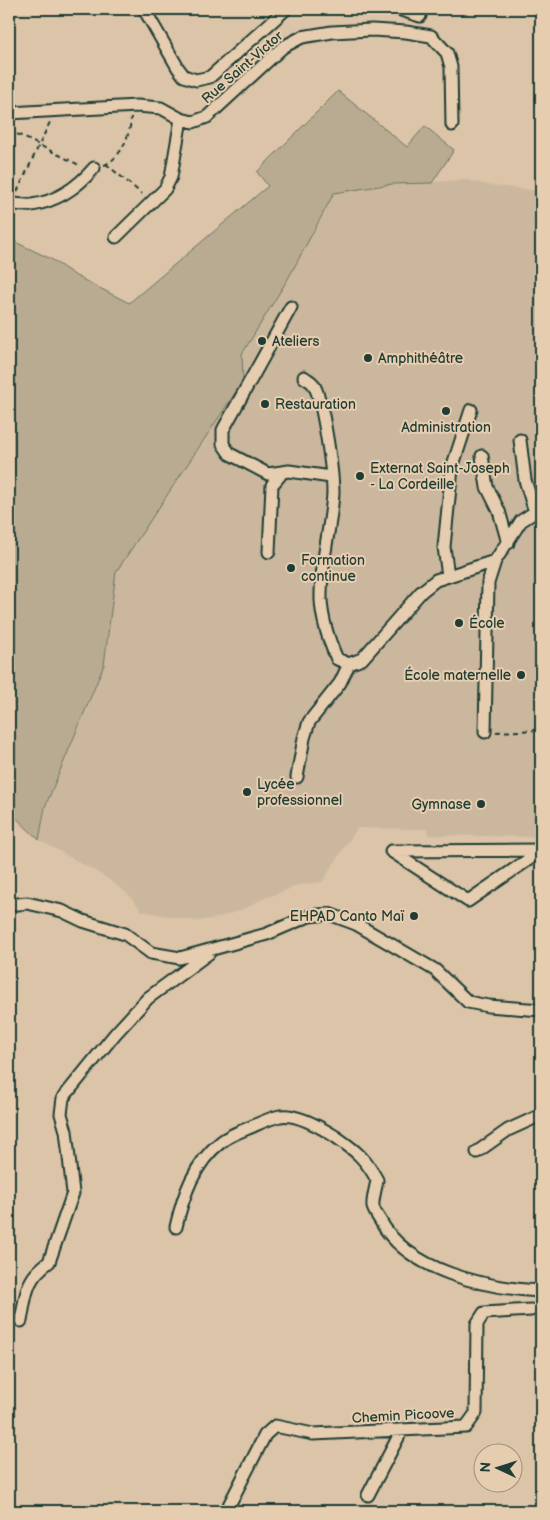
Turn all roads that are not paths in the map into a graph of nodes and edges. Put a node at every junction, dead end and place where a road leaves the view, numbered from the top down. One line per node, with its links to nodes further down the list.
1 (144, 9): 2 (street)
2 (286, 9)
3 (398, 9): 4 (street)
4 (420, 16)
5 (9, 113): 6 (street, Rue Saint-Victor)
6 (181, 119): 7 (street, Rue Saint-Victor); 10 (street)
7 (452, 125)
8 (94, 168): 9 (street)
9 (10, 203)
10 (116, 237)
11 (291, 308): 16 (street)
12 (304, 377): 17 (street)
13 (471, 410): 22 (street)
14 (520, 440): 18 (street)
15 (482, 456): 19 (street)
16 (283, 472): 17 (street); 20 (street)
17 (331, 477): 23 (street)
18 (538, 511): 19 (street)
19 (508, 543): 21 (street)
20 (269, 552)
21 (495, 561): 22 (street); 24 (street)
22 (448, 576): 23 (street)
23 (349, 664): 25 (street)
24 (485, 732)
25 (297, 777)
26 (541, 851): 26 (street)
27 (9, 905): 28 (street)
28 (216, 948): 29 (street); 35 (street)
29 (541, 1010)
30 (541, 1114): 31 (street)
31 (477, 1152)
32 (176, 1228): 33 (street)
33 (540, 1287): 34 (street)
34 (536, 1312): 36 (street, Chemin Picoove)
35 (21, 1321)
36 (402, 1430): 37 (street); 38 (street, Chemin Picoove)
37 (368, 1495)
38 (226, 1511)

